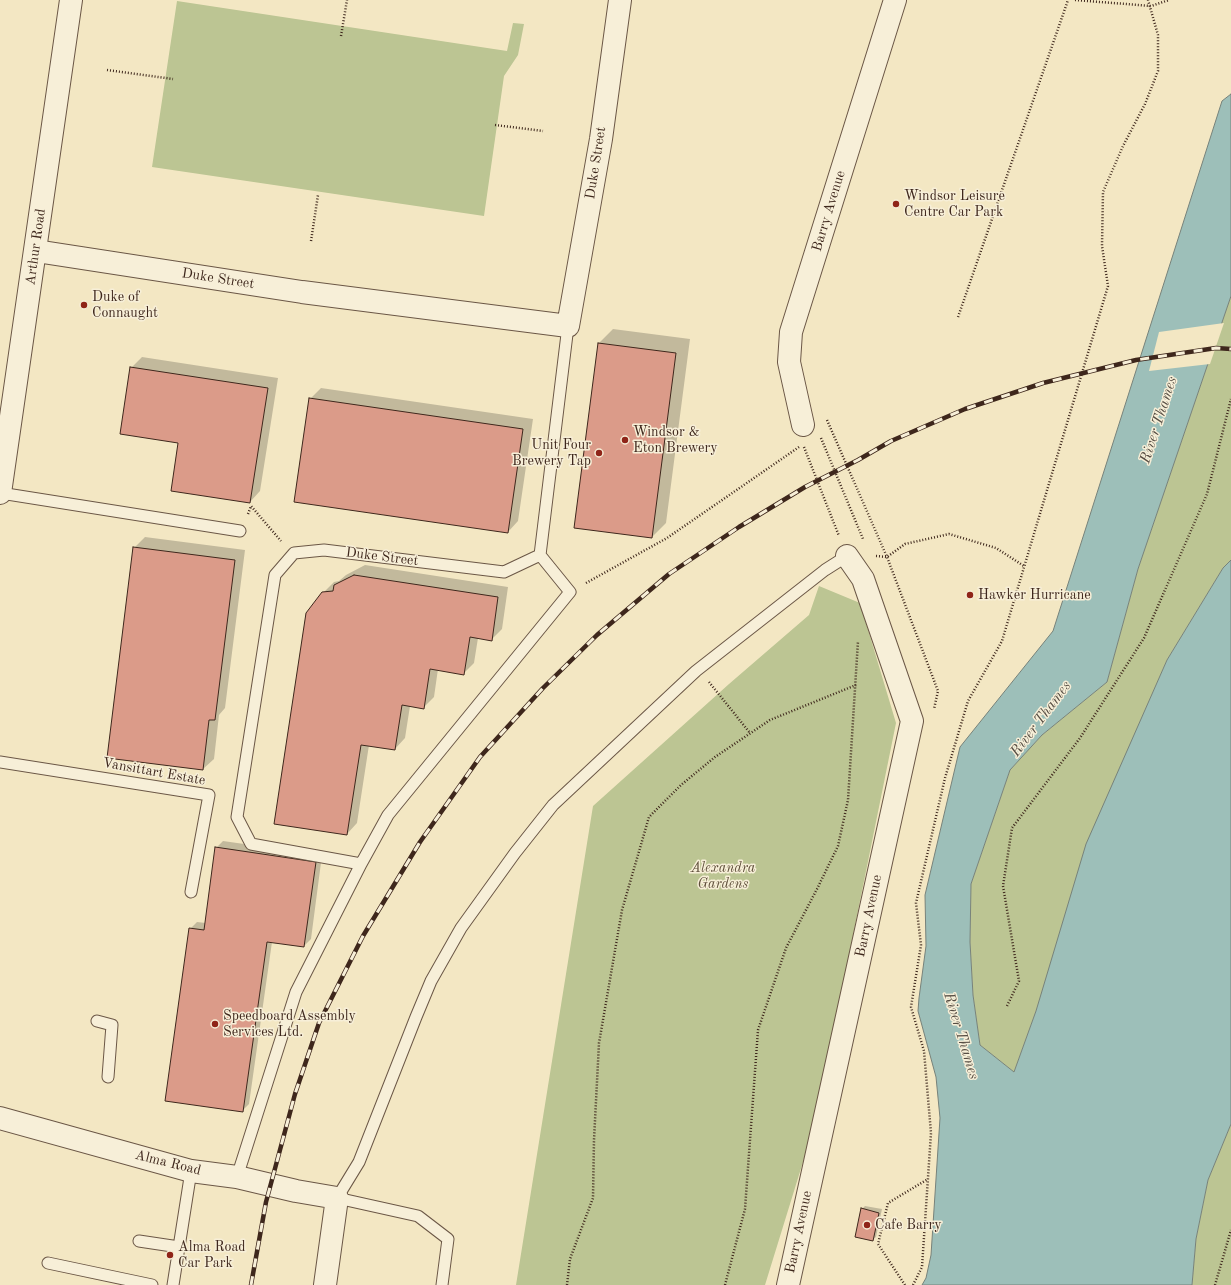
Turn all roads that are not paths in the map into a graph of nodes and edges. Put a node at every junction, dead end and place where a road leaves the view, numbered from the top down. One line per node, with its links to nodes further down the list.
1 (71, 0): 4 (street, Arthur Road)
2 (620, 0): 5 (street, Duke Street)
3 (895, 0): 6 (street, Barry Avenue)
4 (36, 251): 5 (street, Duke Street); 7 (street, Arthur Road)
5 (568, 326): 9 (lane, Duke Street)
6 (803, 435)
7 (0, 493): 8 (lane)
8 (240, 531)
9 (540, 555): 12 (lane); 12 (lane, Duke Street)
10 (847, 556): 19 (lane); 27 (street, Barry Avenue)
11 (0, 762): 13 (lane, Vansittart Estate)
12 (361, 864): 18 (lane)
13 (191, 892)
14 (97, 1021): 15 (lane)
15 (108, 1077)
16 (0, 1118): 17 (street, Alma Road)
17 (191, 1170): 18 (street, Alma Road); 21 (lane)
18 (237, 1177): 19 (street, Alma Road)
19 (337, 1198): 25 (street); 26 (lane)
20 (139, 1241): 21 (lane)
21 (179, 1247): 24 (lane)
22 (48, 1263): 23 (lane)
23 (152, 1285)
24 (173, 1285)
25 (325, 1285)
26 (442, 1285)
27 (788, 1285)

